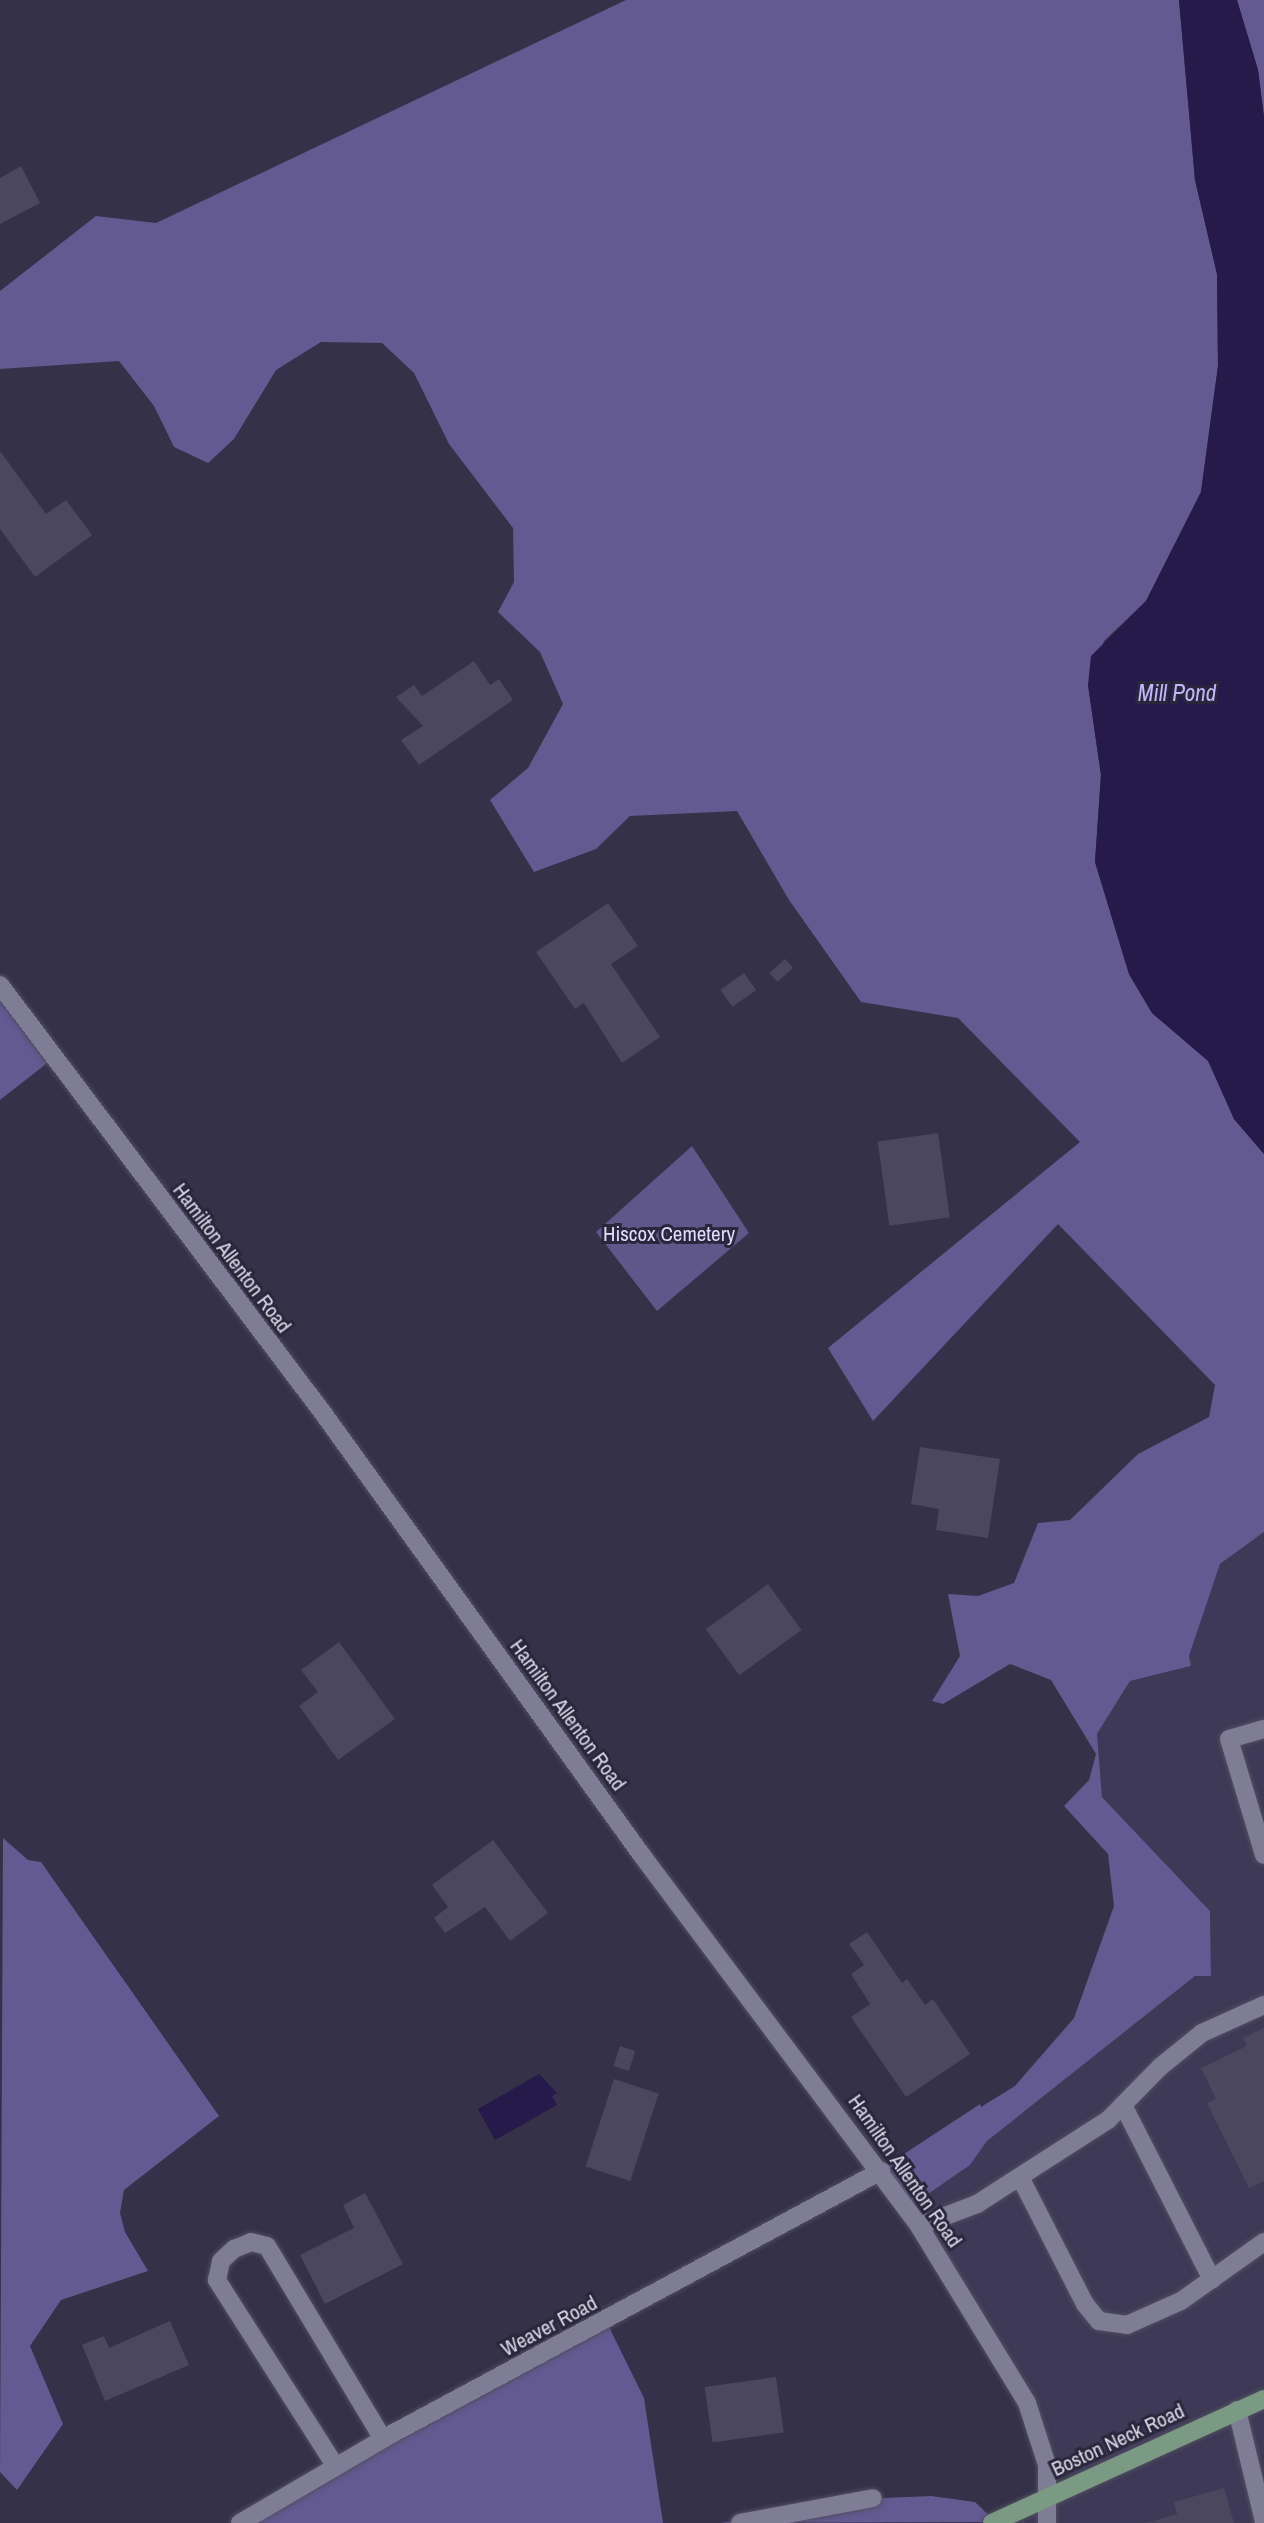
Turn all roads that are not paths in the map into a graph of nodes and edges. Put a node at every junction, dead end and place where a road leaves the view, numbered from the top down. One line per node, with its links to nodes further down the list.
1 (0, 985): 6 (street, Hamilton Allenton Road)
2 (1264, 1729): 3 (street)
3 (1264, 1855)
4 (1264, 2005): 5 (street)
5 (1123, 2105): 7 (street); 10 (street)
6 (881, 2171): 8 (street, Hamilton Allenton Road); 13 (street, Weaver Road)
7 (1020, 2176): 8 (street); 10 (street)
8 (919, 2226): 15 (street, Hamilton Allenton Road)
9 (1264, 2242): 10 (street)
10 (1212, 2280)
11 (1264, 2399): 12 (main road, Boston Neck Road)
12 (1237, 2410): 15 (main road, Boston Neck Road); 17 (street)
13 (383, 2439): 14 (street, Weaver Road); 14 (street)
14 (335, 2467): 18 (street, Weaver Road)
15 (1049, 2497): 20 (main road, Boston Neck Road); 21 (street, Hamilton Allenton Road)
16 (873, 2498): 19 (street)
17 (1264, 2522)
18 (240, 2523)
19 (740, 2523)
20 (992, 2523)
21 (1047, 2523)

